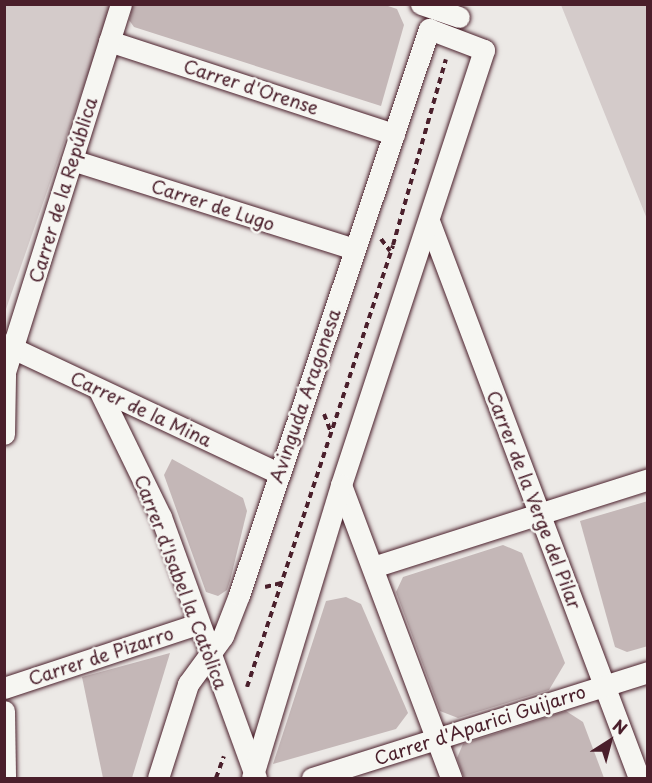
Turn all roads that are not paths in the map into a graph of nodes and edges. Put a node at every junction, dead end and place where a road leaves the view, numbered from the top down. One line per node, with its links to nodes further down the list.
1 (122, 4): 5 (street, Carrer de la República)
2 (421, 4): 3 (street)
3 (461, 11): 4 (street)
4 (453, 38): 6 (street, Avinguda Aragonesa); 8 (street, Avinguda Aragonesa)
5 (109, 41): 6 (street, Carrer d'Orense); 7 (street, Carrer de la República)
6 (394, 134): 9 (street, Avinguda Aragonesa)
7 (72, 160): 9 (street, Carrer de Lugo); 10 (street, Carrer de la República)
8 (429, 221): 16 (street, Avinguda Aragonesa); 17 (street, Carrer de la Verge del Pilar)
9 (354, 249): 14 (street, Avinguda Aragonesa)
10 (9, 346): 11 (street, Carrer de la República); 12 (street, Carrer de la Mina)
11 (5, 375): 13 (street, Carrer de la República)
12 (99, 390): 14 (street, Carrer de la Mina); 19 (street, Carrer d'Isabel la Catòlica)
13 (4, 434)
14 (278, 473): 20 (street, Avinguda Aragonesa)
15 (648, 479): 17 (street)
16 (340, 485): 18 (street); 26 (street, Avinguda Aragonesa)
17 (540, 516): 18 (street); 22 (street, Carrer de la Verge del Pilar)
18 (374, 567): 25 (street)
19 (198, 624): 20 (street, Carrer d'Isabel la Catòlica); 23 (street, Carrer de Pizarro)
20 (209, 656): 26 (street, Carrer d'Isabel la Catòlica); 28 (street, Avinguda Aragonesa)
21 (648, 672): 22 (street, Carrer d'Aparici Guijarro)
22 (604, 685): 25 (street, Carrer d'Aparici Guijarro); 31 (street, Carrer de la Verge del Pilar)
23 (4, 688)
24 (4, 711): 27 (street)
25 (437, 739): 29 (street, Carrer d'Aparici Guijarro); 30 (street)
26 (256, 777)
27 (5, 778)
28 (158, 778)
29 (312, 778)
30 (451, 778)
31 (639, 778)

